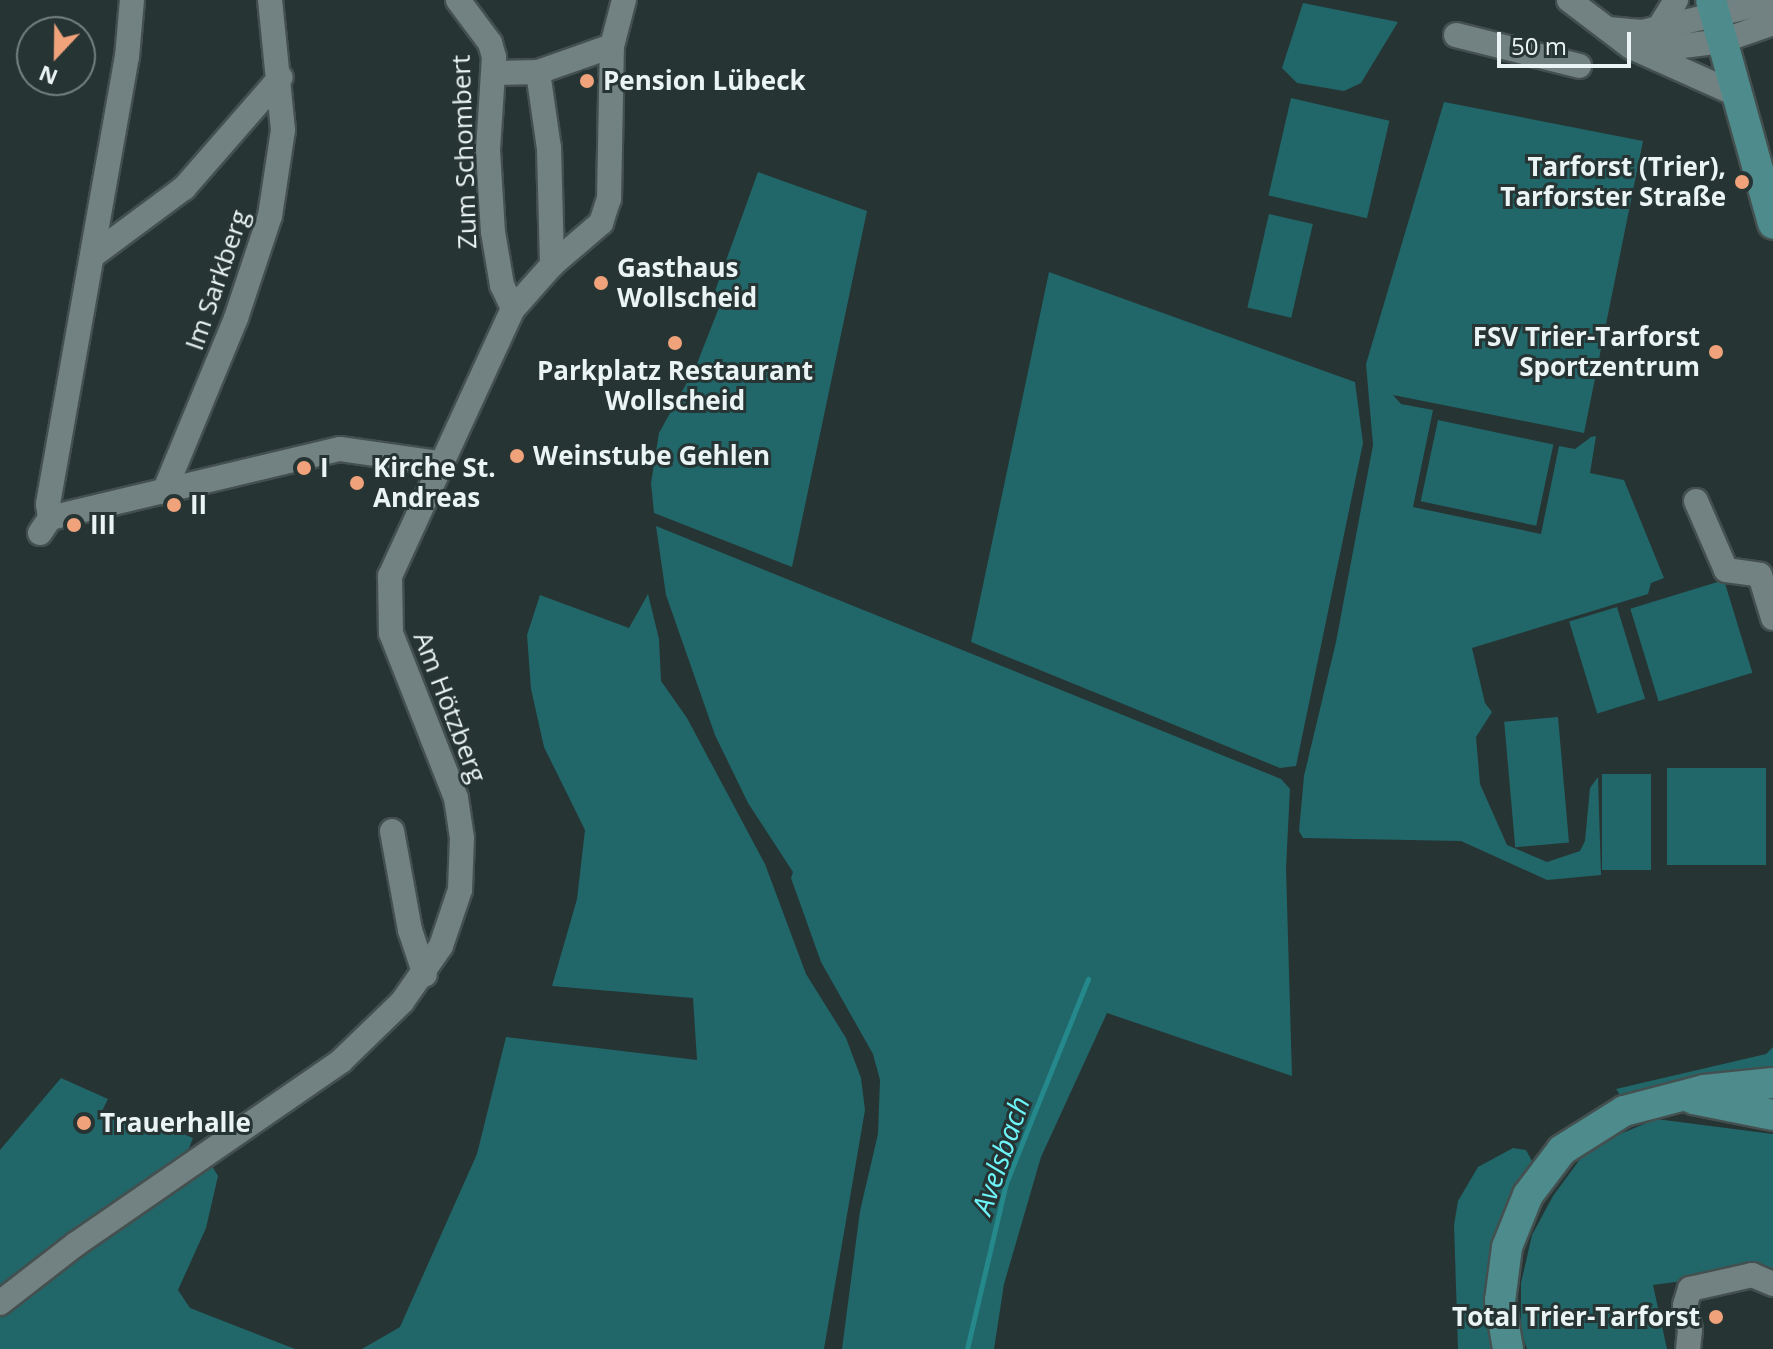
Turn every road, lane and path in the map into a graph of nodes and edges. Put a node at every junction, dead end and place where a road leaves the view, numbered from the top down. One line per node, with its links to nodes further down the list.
1 (132, 0): 21 (street)
2 (270, 0): 18 (street, Im Sarkberg)
3 (458, 0): 17 (street, Zum Schombert)
4 (624, 0): 13 (street, Am Hötzberg)
5 (1569, 0): 10 (street)
6 (1676, 0): 11 (street)
7 (1773, 1): 8 (street)
8 (1716, 20): 9 (street); 11 (street); 14 (street); 19 (main road)
9 (1773, 23)
10 (1606, 29): 11 (street); 14 (street)
11 (1658, 29)
12 (1456, 35): 15 (street)
13 (612, 46): 16 (street); 22 (street, Am Hötzberg)
14 (1631, 47): 19 (street)
15 (1579, 66)
16 (538, 72): 17 (street); 22 (street)
17 (495, 73): 23 (street, Zum Schombert)
18 (281, 77): 21 (street); 25 (street, Im Sarkberg)
19 (1736, 94): 20 (main road)
20 (1773, 224)
21 (95, 254): 25 (street)
22 (552, 265): 23 (street, Am Hötzberg)
23 (509, 317): 24 (street, Am Hötzberg)
24 (440, 463): 25 (street); 29 (street, Am Hötzberg)
25 (164, 492)
26 (1696, 501): 27 (street)
27 (1773, 618)
28 (392, 831): 29 (street)
29 (425, 975): 34 (street, Am Hötzberg)
30 (1773, 1083): 31 (main road)
31 (1681, 1097): 32 (main road); 35 (main road)
32 (1773, 1115)
33 (1773, 1284): 36 (street)
34 (0, 1303)
35 (1508, 1349)
36 (1688, 1349)

